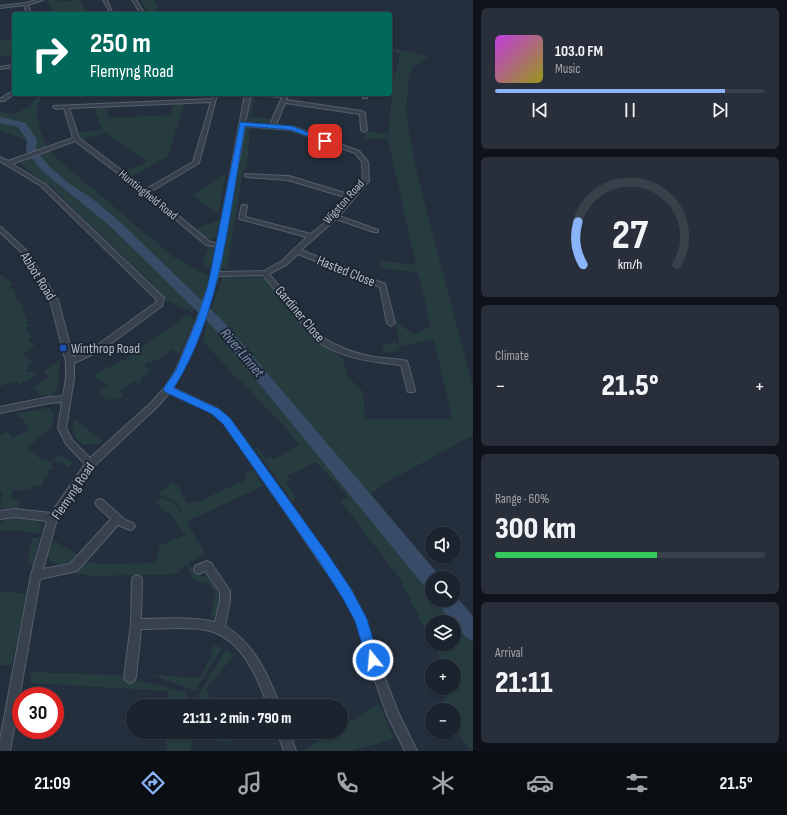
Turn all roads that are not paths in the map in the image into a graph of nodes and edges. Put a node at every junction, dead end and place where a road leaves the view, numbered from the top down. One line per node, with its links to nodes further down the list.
1 (41, 0): 4 (street)
2 (105, 0): 7 (street)
3 (134, 0): 8 (street)
4 (26, 4): 5 (street); 6 (street)
5 (0, 7)
6 (28, 12)
7 (111, 12)
8 (142, 12)
9 (12, 66): 10 (street)
10 (0, 68)
11 (12, 93): 14 (street)
12 (248, 96): 17 (street, Flemyng Road)
13 (285, 97): 18 (street); 19 (street)
14 (2, 100)
15 (56, 107): 16 (street)
16 (66, 107): 20 (street); 24 (street)
17 (242, 124): 18 (street, Wigston Road); 31 (street, Flemyng Road)
18 (274, 125): 25 (street, Wigston Road)
19 (364, 130)
20 (76, 139): 22 (street); 24 (street, Huntingfield Road)
21 (0, 159): 22 (street)
22 (8, 162): 36 (street)
23 (248, 175): 25 (street)
24 (146, 192): 31 (street, Huntingfield Road)
25 (351, 197): 27 (street, Wigston Road)
26 (244, 206): 30 (street)
27 (335, 217): 29 (street); 30 (street, Wigston Road)
28 (0, 229): 36 (street, Abbot Road)
29 (376, 231)
30 (312, 236): 32 (street, Wigston Road)
31 (221, 245): 34 (street, Flemyng Road)
32 (297, 251): 33 (street, Wigston Road); 35 (street, Hasted Close)
33 (265, 273): 34 (street, Wigston Road); 38 (street, Gardiner Close)
34 (215, 274): 37 (street, Flemyng Road)
35 (391, 323)
36 (70, 362): 39 (street, Abbot Road)
37 (168, 389): 41 (street, Flemyng Road); 57 (street)
38 (411, 390)
39 (66, 399): 40 (street); 41 (street, Abbot Road)
40 (0, 410)
41 (90, 464): 44 (street, Flemyng Road)
42 (100, 503): 45 (street)
43 (0, 515): 44 (street)
44 (53, 517): 48 (street, Flemyng Road)
45 (117, 519): 46 (street); 48 (street)
46 (130, 526)
47 (199, 569): 51 (street)
48 (36, 574): 55 (street, Flemyng Road)
49 (137, 580): 50 (street)
50 (136, 624): 51 (street); 52 (street)
51 (219, 629): 53 (street)
52 (130, 677)
53 (271, 699)
54 (286, 739): 56 (street)
55 (4, 751)
56 (290, 751)
57 (411, 751)

